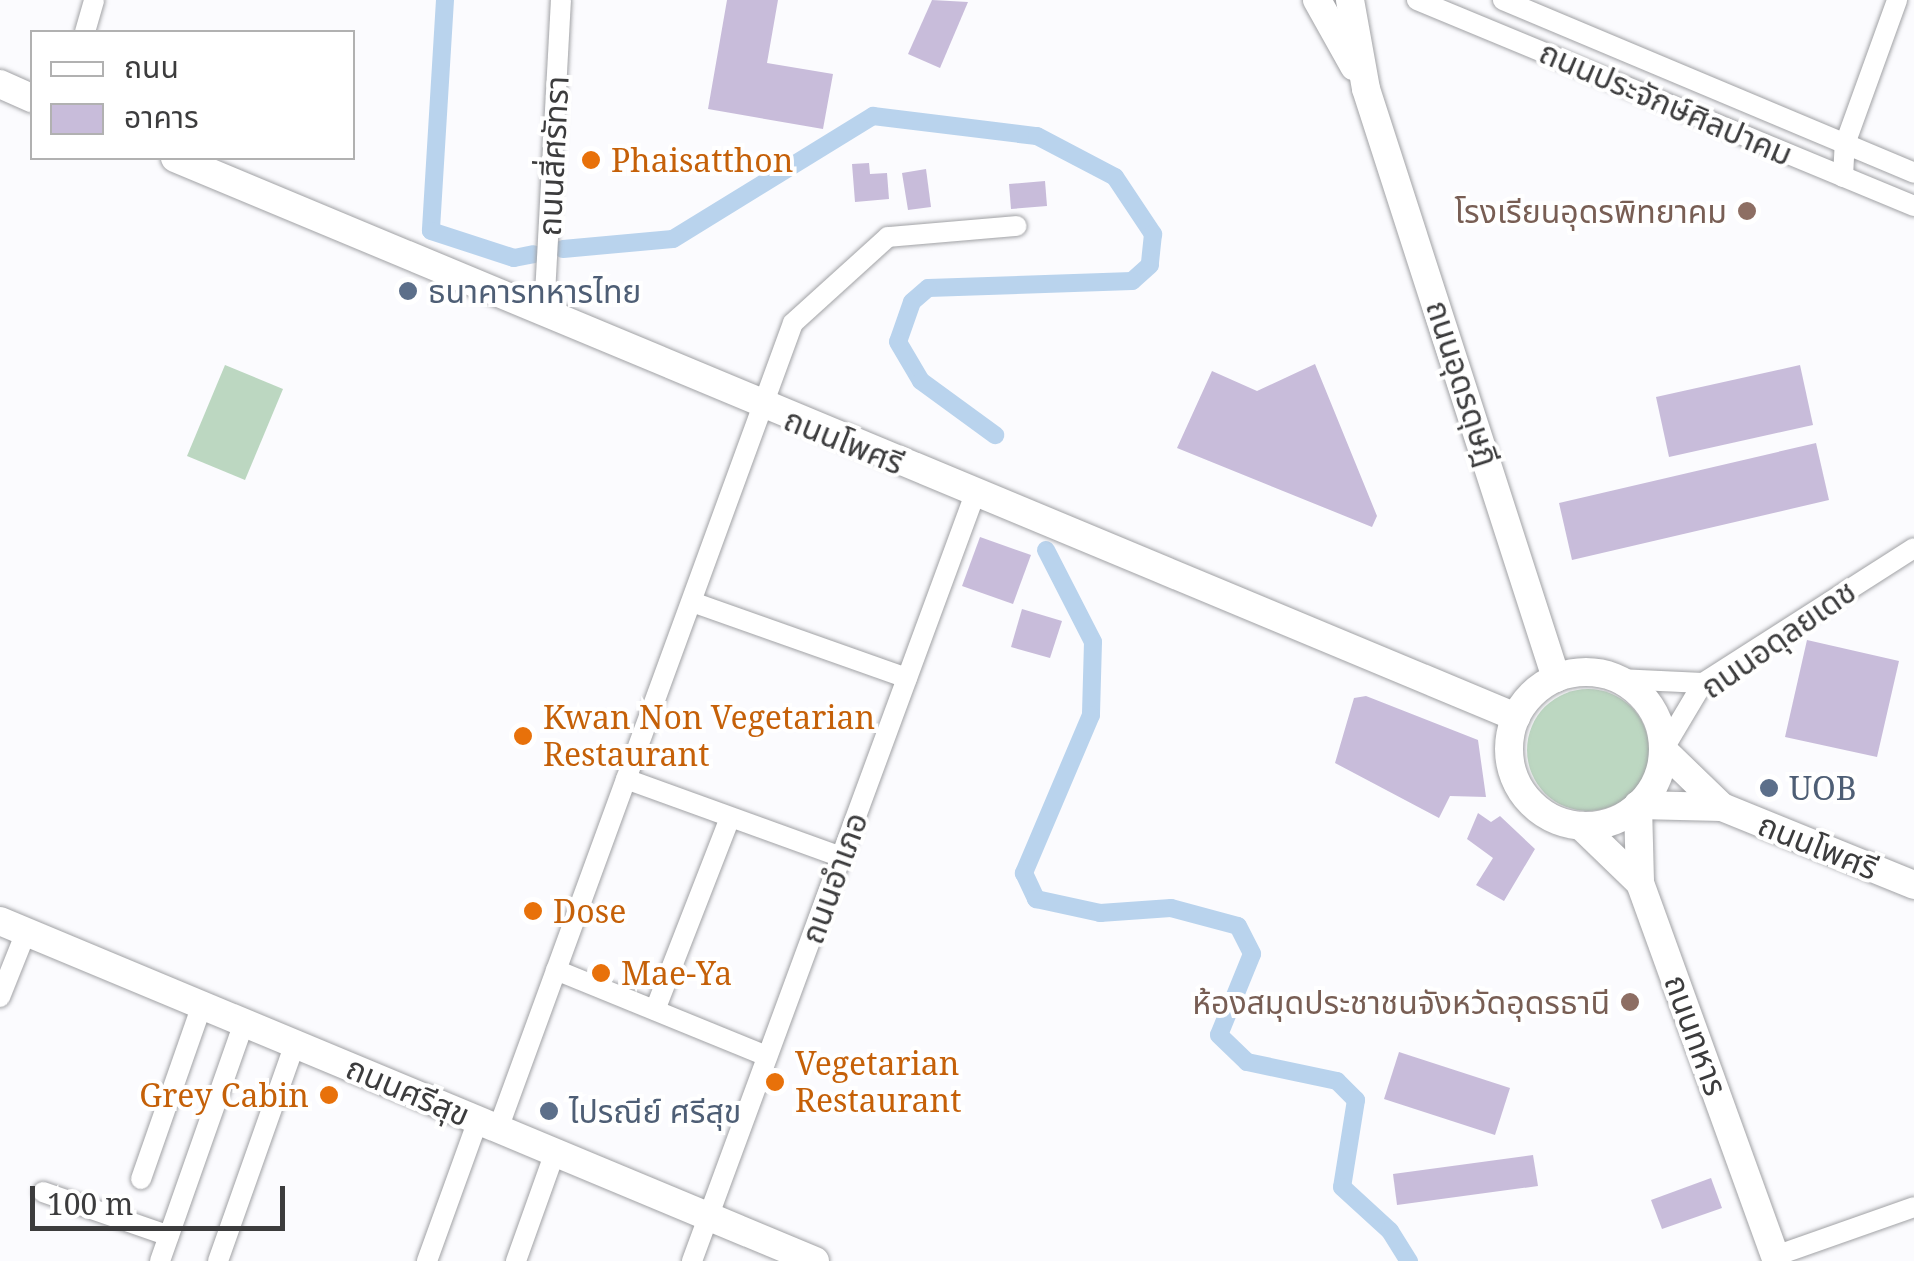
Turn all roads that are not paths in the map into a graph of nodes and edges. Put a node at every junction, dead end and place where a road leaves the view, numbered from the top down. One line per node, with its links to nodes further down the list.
1 (94, 0): 8 (street)
2 (561, 0): 19 (street, ถนนสี่ศรัทรา)
3 (1318, 0): 11 (main road, ถนนอุดรดุษฎี)
4 (1350, 0): 11 (main road, ถนนอุดรดุษฎี)
5 (1418, 0): 9 (street, ถนนประจักษ์ศิลปาคม)
6 (1897, 0): 13 (street)
7 (1508, 1): 9 (street); 13 (street, ถนนประจักษ์ศิลปาคม)
8 (86, 30)
9 (1496, 33): 16 (street, ถนนประจักษ์ศิลปาคม)
10 (0, 84): 12 (main road)
11 (1366, 89): 25 (main road, ถนนอุดรดุษฎี)
12 (30, 97)
13 (1845, 144): 15 (street, ถนนประจักษ์ศิลปาคม); 16 (street)
14 (180, 160): 19 (main road, ถนนโพศรี)
15 (1914, 173)
16 (1842, 177): 17 (street, ถนนประจักษ์ศิลปาคม)
17 (1914, 206)
18 (1018, 226): 20 (street)
19 (544, 312): 20 (main road, ถนนโพศรี)
20 (763, 408): 21 (main road, ถนนโพศรี); 23 (street)
21 (976, 494): 24 (street, ถนนอำเภอ); 28 (main road, ถนนโพศรี)
22 (1914, 548): 27 (street, ถนนอดุลยเดช)
23 (692, 602): 24 (street); 30 (street)
24 (907, 678): 35 (street, ถนนอำเภอ)
25 (1556, 678): 26 (main road); 28 (main road)
26 (1618, 679): 27 (street); 29 (main road)
27 (1704, 684): 29 (street, ถนนอดุลยเดช)
28 (1516, 717): 34 (main road)
29 (1663, 750): 31 (main road); 32 (main road, ถนนโพศรี)
30 (626, 779): 33 (street); 39 (street)
31 (1638, 805): 32 (main road, ถนนโพศรี); 34 (main road); 36 (main road, ถนนทหาร)
32 (1722, 806): 37 (main road, ถนนโพศรี)
33 (730, 818): 35 (street); 42 (street)
34 (1581, 826): 36 (main road)
35 (841, 857): 45 (street, ถนนอำเภอ)
36 (1640, 883): 53 (main road, ถนนทหาร)
37 (1914, 885)
38 (13, 927): 40 (street); 41 (main road, ถนนศรีสุข)
39 (556, 970): 42 (street); 46 (street)
40 (0, 997)
41 (202, 1005): 43 (main road, ถนนศรีสุข); 48 (street)
42 (655, 1010): 45 (street)
43 (244, 1023): 44 (main road, ถนนศรีสุข); 52 (street)
44 (295, 1044): 46 (main road, ถนนศรีสุข); 55 (street)
45 (768, 1056): 51 (street, ถนนอำเภอ)
46 (488, 1124): 47 (main road, ถนนศรีสุข); 56 (street)
47 (555, 1152): 51 (main road, ถนนศรีสุข); 57 (street)
48 (141, 1179)
49 (43, 1192): 52 (street)
50 (1914, 1207): 53 (street)
51 (708, 1216): 58 (street, ถนนอำเภอ); 59 (main road, ถนนศรีสุข)
52 (169, 1236): 54 (street)
53 (1776, 1259)
54 (160, 1261)
55 (218, 1261)
56 (427, 1261)
57 (516, 1261)
58 (692, 1261)
59 (815, 1261)

